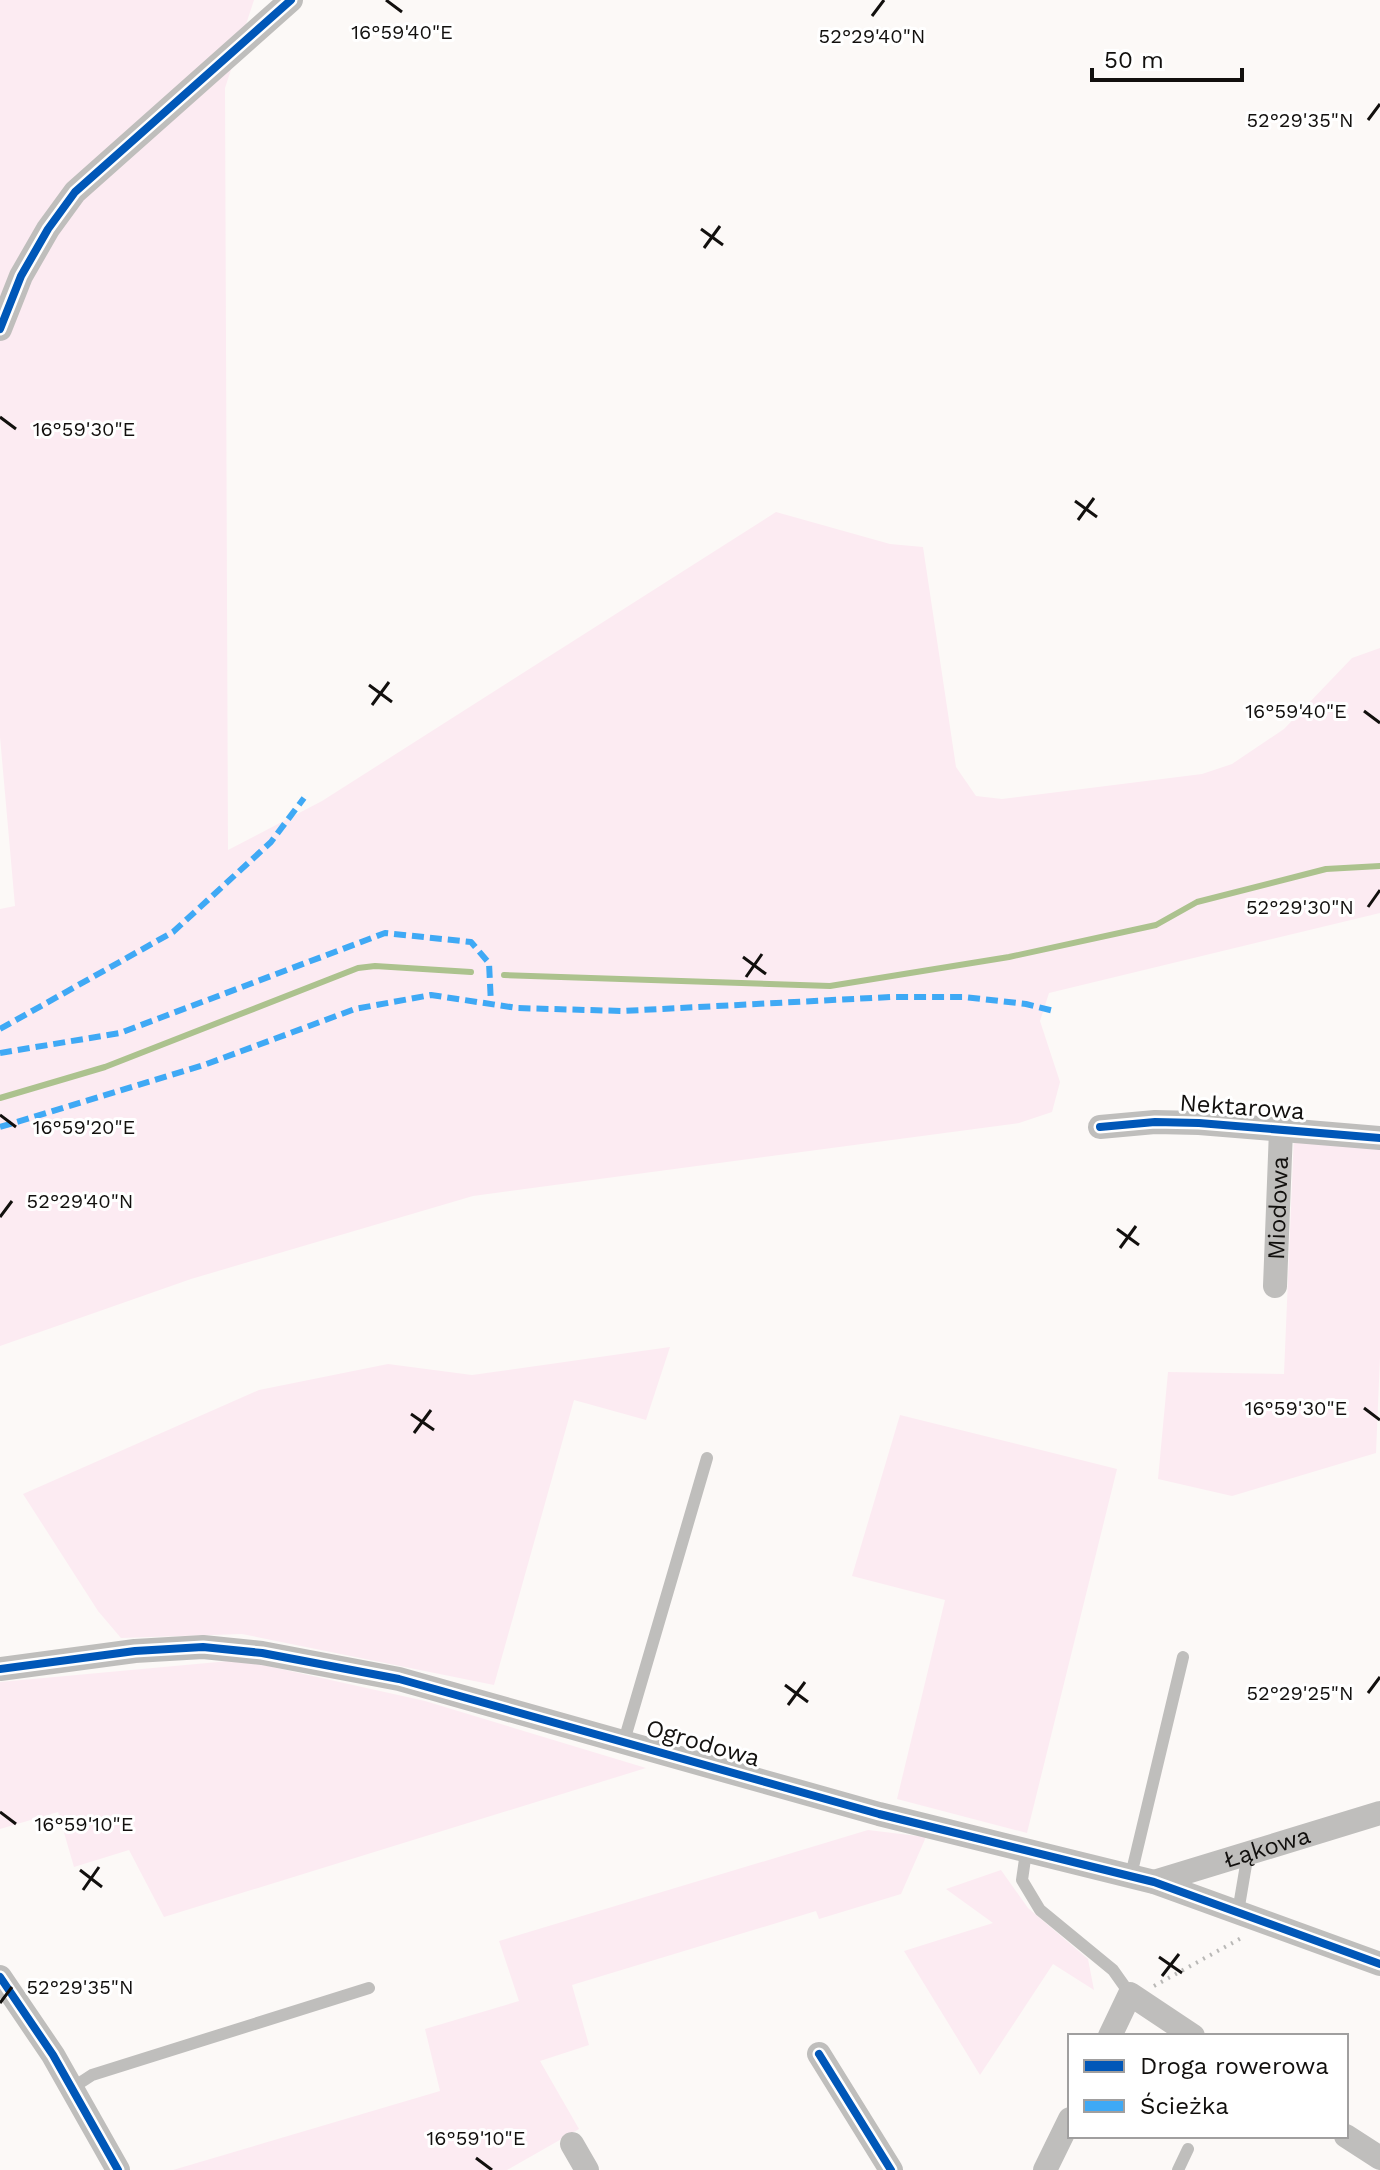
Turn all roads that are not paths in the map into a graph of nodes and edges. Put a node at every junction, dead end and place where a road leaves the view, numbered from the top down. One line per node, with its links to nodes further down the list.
1 (291, 0): 2 (street)
2 (0, 329)
3 (1100, 1127): 4 (street, Nektarowa)
4 (1281, 1130): 5 (street, Nektarowa); 6 (street, Miodowa)
5 (1380, 1138)
6 (1275, 1286)
7 (707, 1458): 10 (lane)
8 (1183, 1657): 14 (lane)
9 (0, 1669): 10 (street, Ogrodowa)
10 (624, 1741): 12 (street, Ogrodowa)
11 (1380, 1813): 13 (street, Łąkowa)
12 (1026, 1852): 14 (street, Ogrodowa); 19 (lane)
13 (1248, 1853): 14 (street, Łąkowa); 15 (lane)
14 (1142, 1878): 15 (street, Ogrodowa)
15 (1248, 1915): 16 (street, Ogrodowa)
16 (1380, 1964)
17 (0, 1977): 23 (street)
18 (369, 1988): 23 (lane)
19 (1132, 1996): 20 (street); 21 (street)
20 (1111, 2034)
21 (1190, 2034)
22 (819, 2054): 31 (street)
23 (72, 2088): 29 (street)
24 (1068, 2123): 32 (street)
25 (1348, 2137): 28 (street)
26 (572, 2144): 30 (street)
27 (1188, 2149): 33 (lane)
28 (1380, 2158)
29 (118, 2170)
30 (587, 2170)
31 (891, 2170)
32 (1045, 2170)
33 (1178, 2170)

